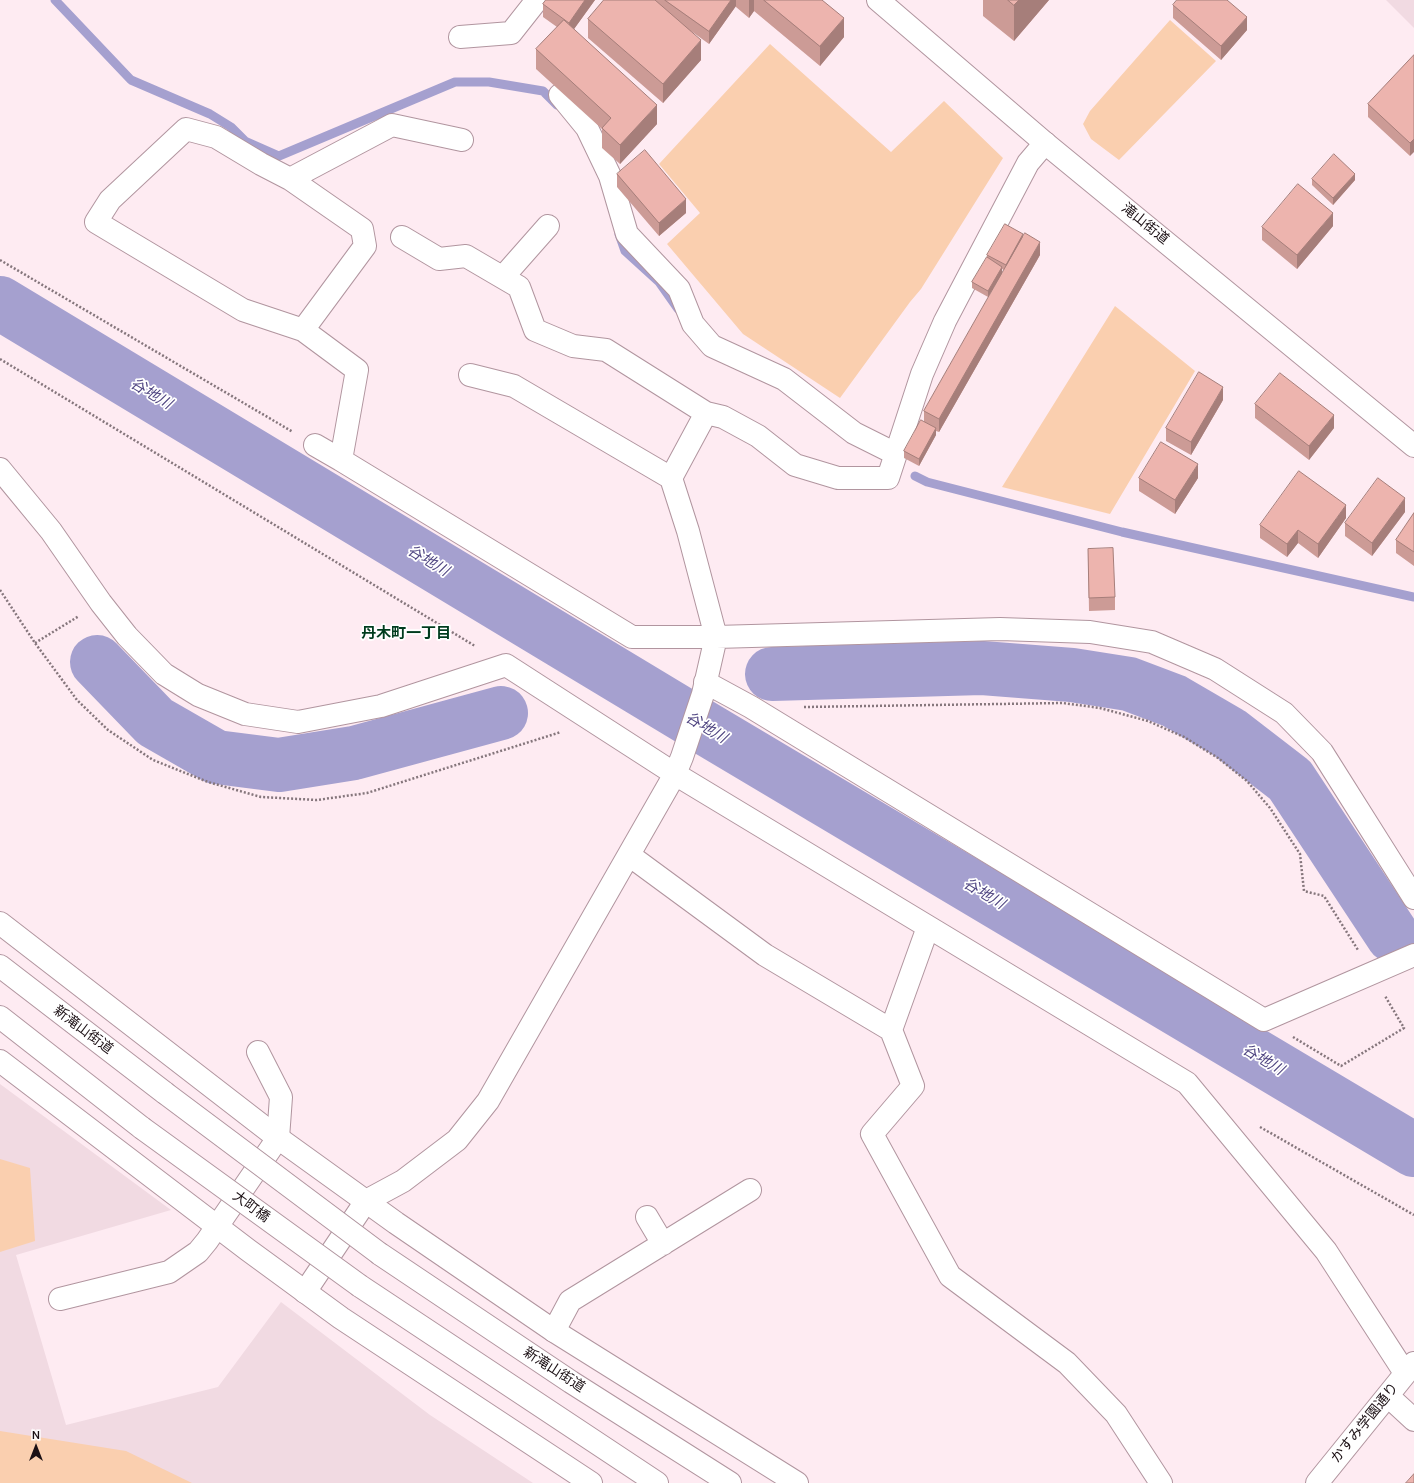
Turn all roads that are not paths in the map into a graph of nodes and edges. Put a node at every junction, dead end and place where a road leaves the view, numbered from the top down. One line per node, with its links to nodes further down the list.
1 (537, 0): 3 (main road)
2 (878, 0): 6 (main road, 滝山街道)
3 (460, 37)
4 (560, 95): 16 (main road)
5 (462, 140): 7 (main road)
6 (1045, 143): 15 (main road, 滝山街道); 16 (main road)
7 (290, 179): 11 (main road); 11 (main road)
8 (548, 226): 10 (main road)
9 (402, 237): 10 (main road)
10 (503, 277): 13 (main road)
11 (303, 330): 17 (main road)
12 (470, 375): 19 (main road)
13 (706, 413): 16 (main road); 19 (main road)
14 (314, 445): 17 (main road)
15 (1414, 446)
16 (896, 454)
17 (341, 460): 20 (main road)
18 (0, 469): 22 (main road)
19 (671, 478): 20 (main road)
20 (716, 637): 21 (main road); 24 (main road)
21 (704, 688): 22 (main road); 27 (main road)
22 (678, 765): 23 (main road); 26 (main road)
23 (629, 855): 30 (main road); 35 (main road)
24 (1414, 898)
25 (0, 923): 33 (main road)
26 (928, 927): 30 (main road); 42 (main road)
27 (1414, 955)
28 (0, 966): 47 (main road, 新滝山街道, bridge)
29 (0, 1017): 46 (main road, 大町橋, bridge)
30 (891, 1030): 49 (main road)
31 (258, 1052): 33 (main road)
32 (0, 1061): 37 (main road)
33 (278, 1138): 35 (main road); 37 (main road)
34 (750, 1190): 38 (main road)
35 (366, 1201): 39 (main road); 41 (main road)
36 (647, 1217): 38 (main road)
37 (217, 1227): 39 (main road); 40 (main road)
38 (663, 1244): 41 (main road)
39 (305, 1292): 45 (main road)
40 (60, 1299)
41 (554, 1330): 48 (main road)
42 (1410, 1368): 43 (main road, かすみ学園通り)
43 (1388, 1396): 44 (main road); 50 (main road, かすみ学園通り)
44 (1414, 1420)
45 (591, 1483)
46 (657, 1483)
47 (730, 1483)
48 (797, 1483)
49 (1161, 1483)
50 (1317, 1483)

